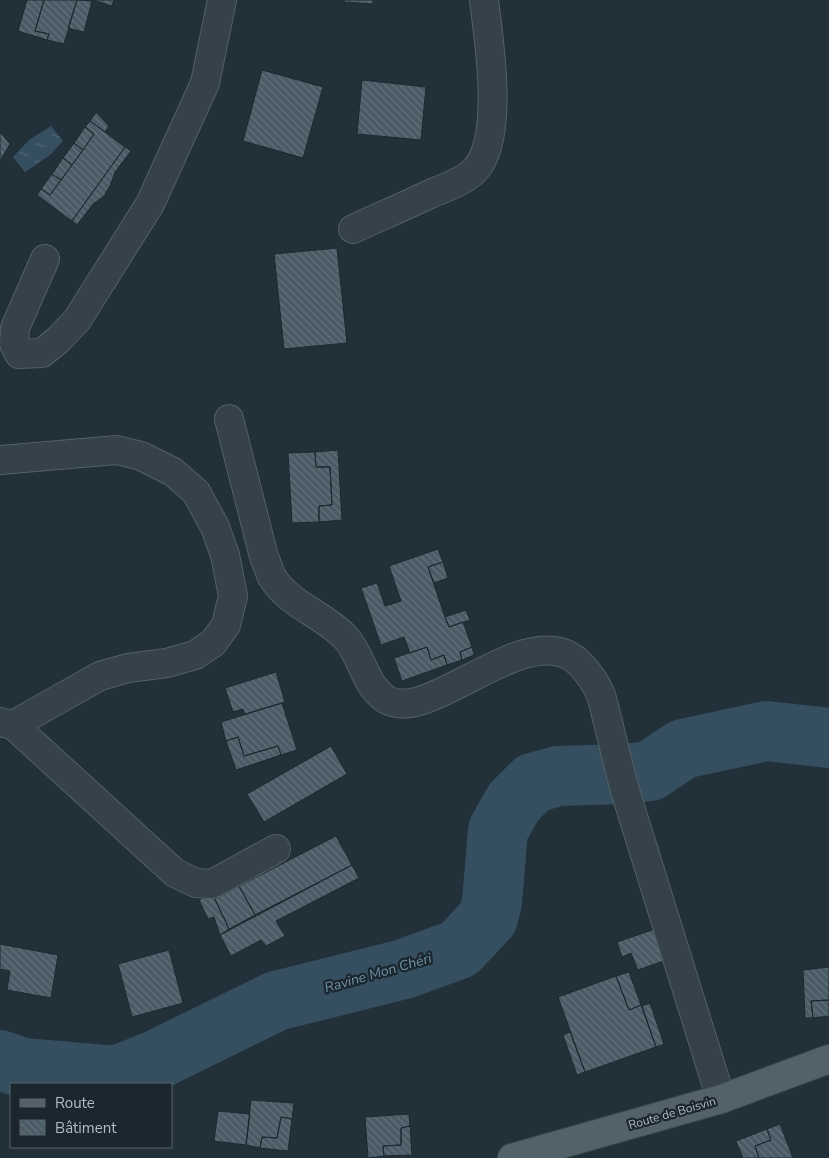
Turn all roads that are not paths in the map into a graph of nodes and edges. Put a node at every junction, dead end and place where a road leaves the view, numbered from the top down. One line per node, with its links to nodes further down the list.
1 (222, 0): 4 (street)
2 (484, 0): 3 (street)
3 (353, 229)
4 (45, 259)
5 (229, 419): 10 (street)
6 (0, 460): 7 (street)
7 (6, 724): 8 (street)
8 (276, 849)
9 (829, 1059): 10 (main road, Route de Boisvin)
10 (721, 1099): 11 (main road, Route de Boisvin)
11 (512, 1158)

